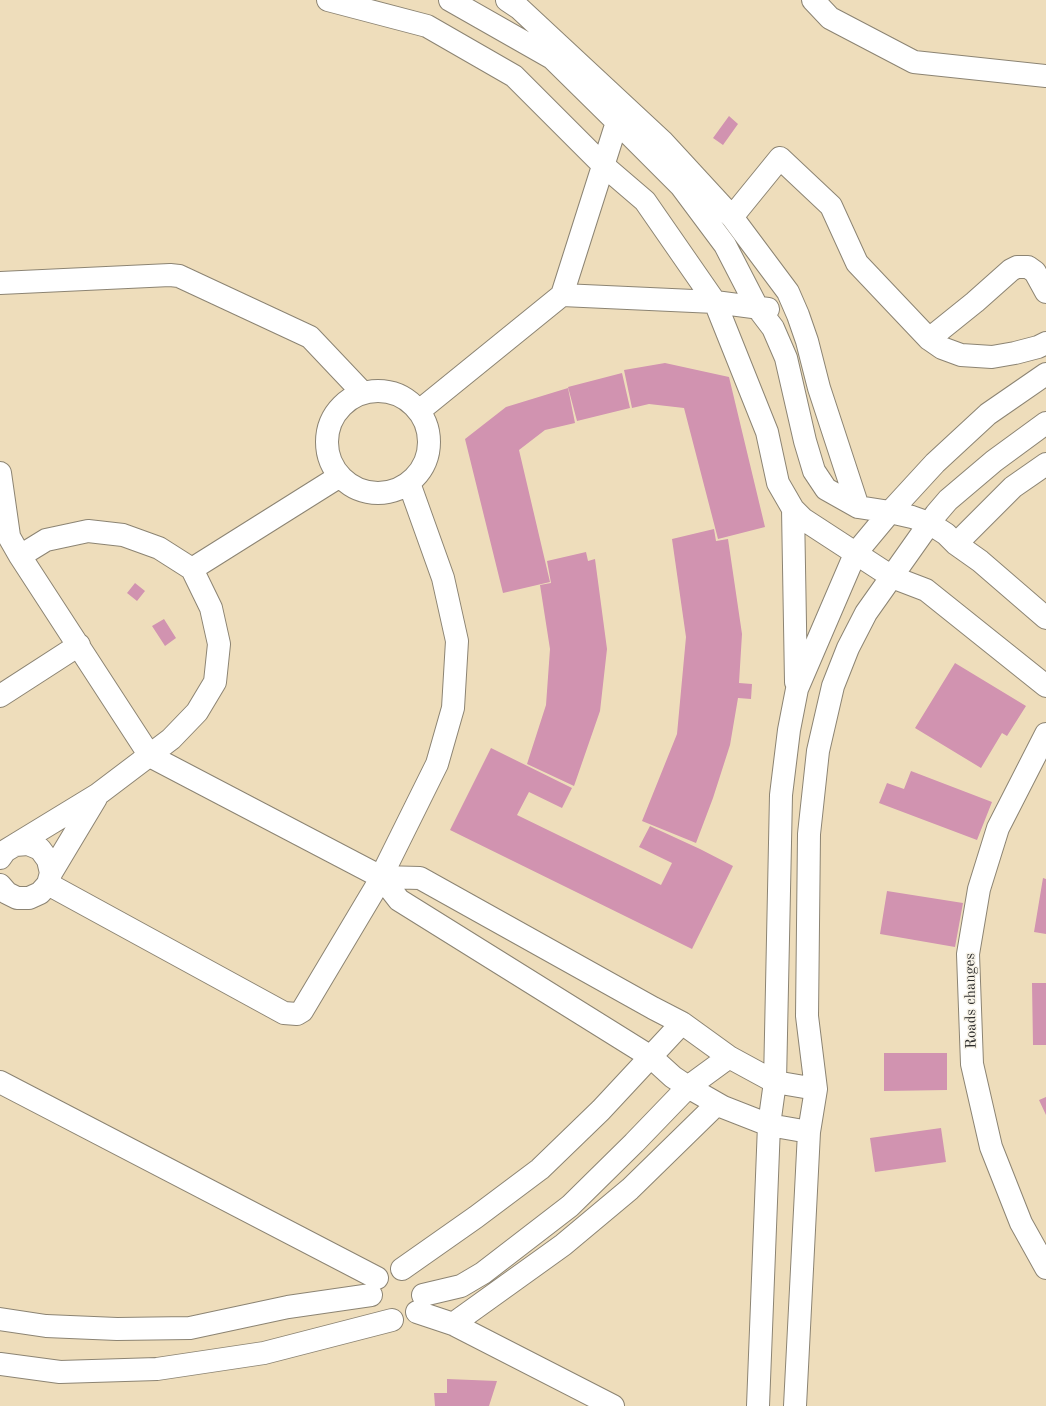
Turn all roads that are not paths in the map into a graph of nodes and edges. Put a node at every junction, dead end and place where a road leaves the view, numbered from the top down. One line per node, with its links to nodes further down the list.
1 (328, 0): 5 (street)
2 (507, 0): 9 (street)
3 (813, 0): 6 (street)
4 (460, 5): 5 (street); 7 (street)
5 (453, 41): 8 (street)
6 (1046, 76)
7 (618, 122): 8 (street); 14 (street)
8 (603, 165): 12 (street); 13 (street)
9 (732, 217): 15 (street); 16 (street)
10 (0, 283): 19 (street)
11 (1046, 292): 16 (street)
12 (562, 295): 13 (street); 20 (street)
13 (715, 302): 14 (street); 27 (street)
14 (757, 307): 15 (street); 26 (street)
15 (798, 315): 26 (street)
16 (929, 339): 17 (street)
17 (1046, 343)
18 (1046, 374): 28 (street)
19 (363, 393): 20 (street); 24 (street)
20 (419, 411): 25 (street)
21 (1046, 423): 29 (street)
22 (1046, 464): 31 (street)
23 (0, 473): 30 (street)
24 (340, 476): 25 (street); 34 (street)
25 (409, 483): 45 (street)
26 (858, 507): 28 (street)
27 (793, 509): 32 (street); 39 (street)
28 (890, 512): 29 (street); 32 (street)
29 (929, 524): 31 (street); 35 (street)
30 (4, 529): 33 (street)
31 (956, 544): 36 (street)
32 (855, 554): 35 (street); 39 (street)
33 (20, 556): 34 (street); 37 (street)
34 (192, 569): 42 (street)
35 (892, 577): 38 (street); 54 (street)
36 (1046, 618)
37 (79, 645): 40 (street); 42 (street)
38 (1046, 686)
39 (797, 689): 52 (street)
40 (0, 696)
41 (1046, 734): 58 (street, Roads changes)
42 (150, 756): 43 (street); 45 (street)
43 (97, 795): 44 (street); 46 (street)
44 (8, 852): 46 (street)
45 (381, 877): 46 (street); 48 (street); 49 (street)
46 (49, 878): 47 (street)
47 (0, 885)
48 (682, 1023): 49 (street); 50 (street)
49 (651, 1057): 53 (street); 59 (street)
50 (729, 1057): 52 (street); 53 (street)
51 (0, 1082): 60 (street)
52 (775, 1082): 54 (street); 56 (street)
53 (688, 1087): 55 (street); 61 (street)
54 (816, 1089): 57 (street)
55 (717, 1104): 56 (street); 64 (street)
56 (769, 1125): 57 (street); 67 (street)
57 (809, 1132): 68 (street)
58 (1045, 1266)
59 (402, 1269): 60 (street); 61 (street)
60 (374, 1286): 62 (street); 63 (street)
61 (420, 1303): 63 (street); 64 (street)
62 (0, 1319)
63 (392, 1320): 65 (street)
64 (453, 1324): 66 (street)
65 (0, 1364)
66 (613, 1406)
67 (758, 1406)
68 (795, 1406)

